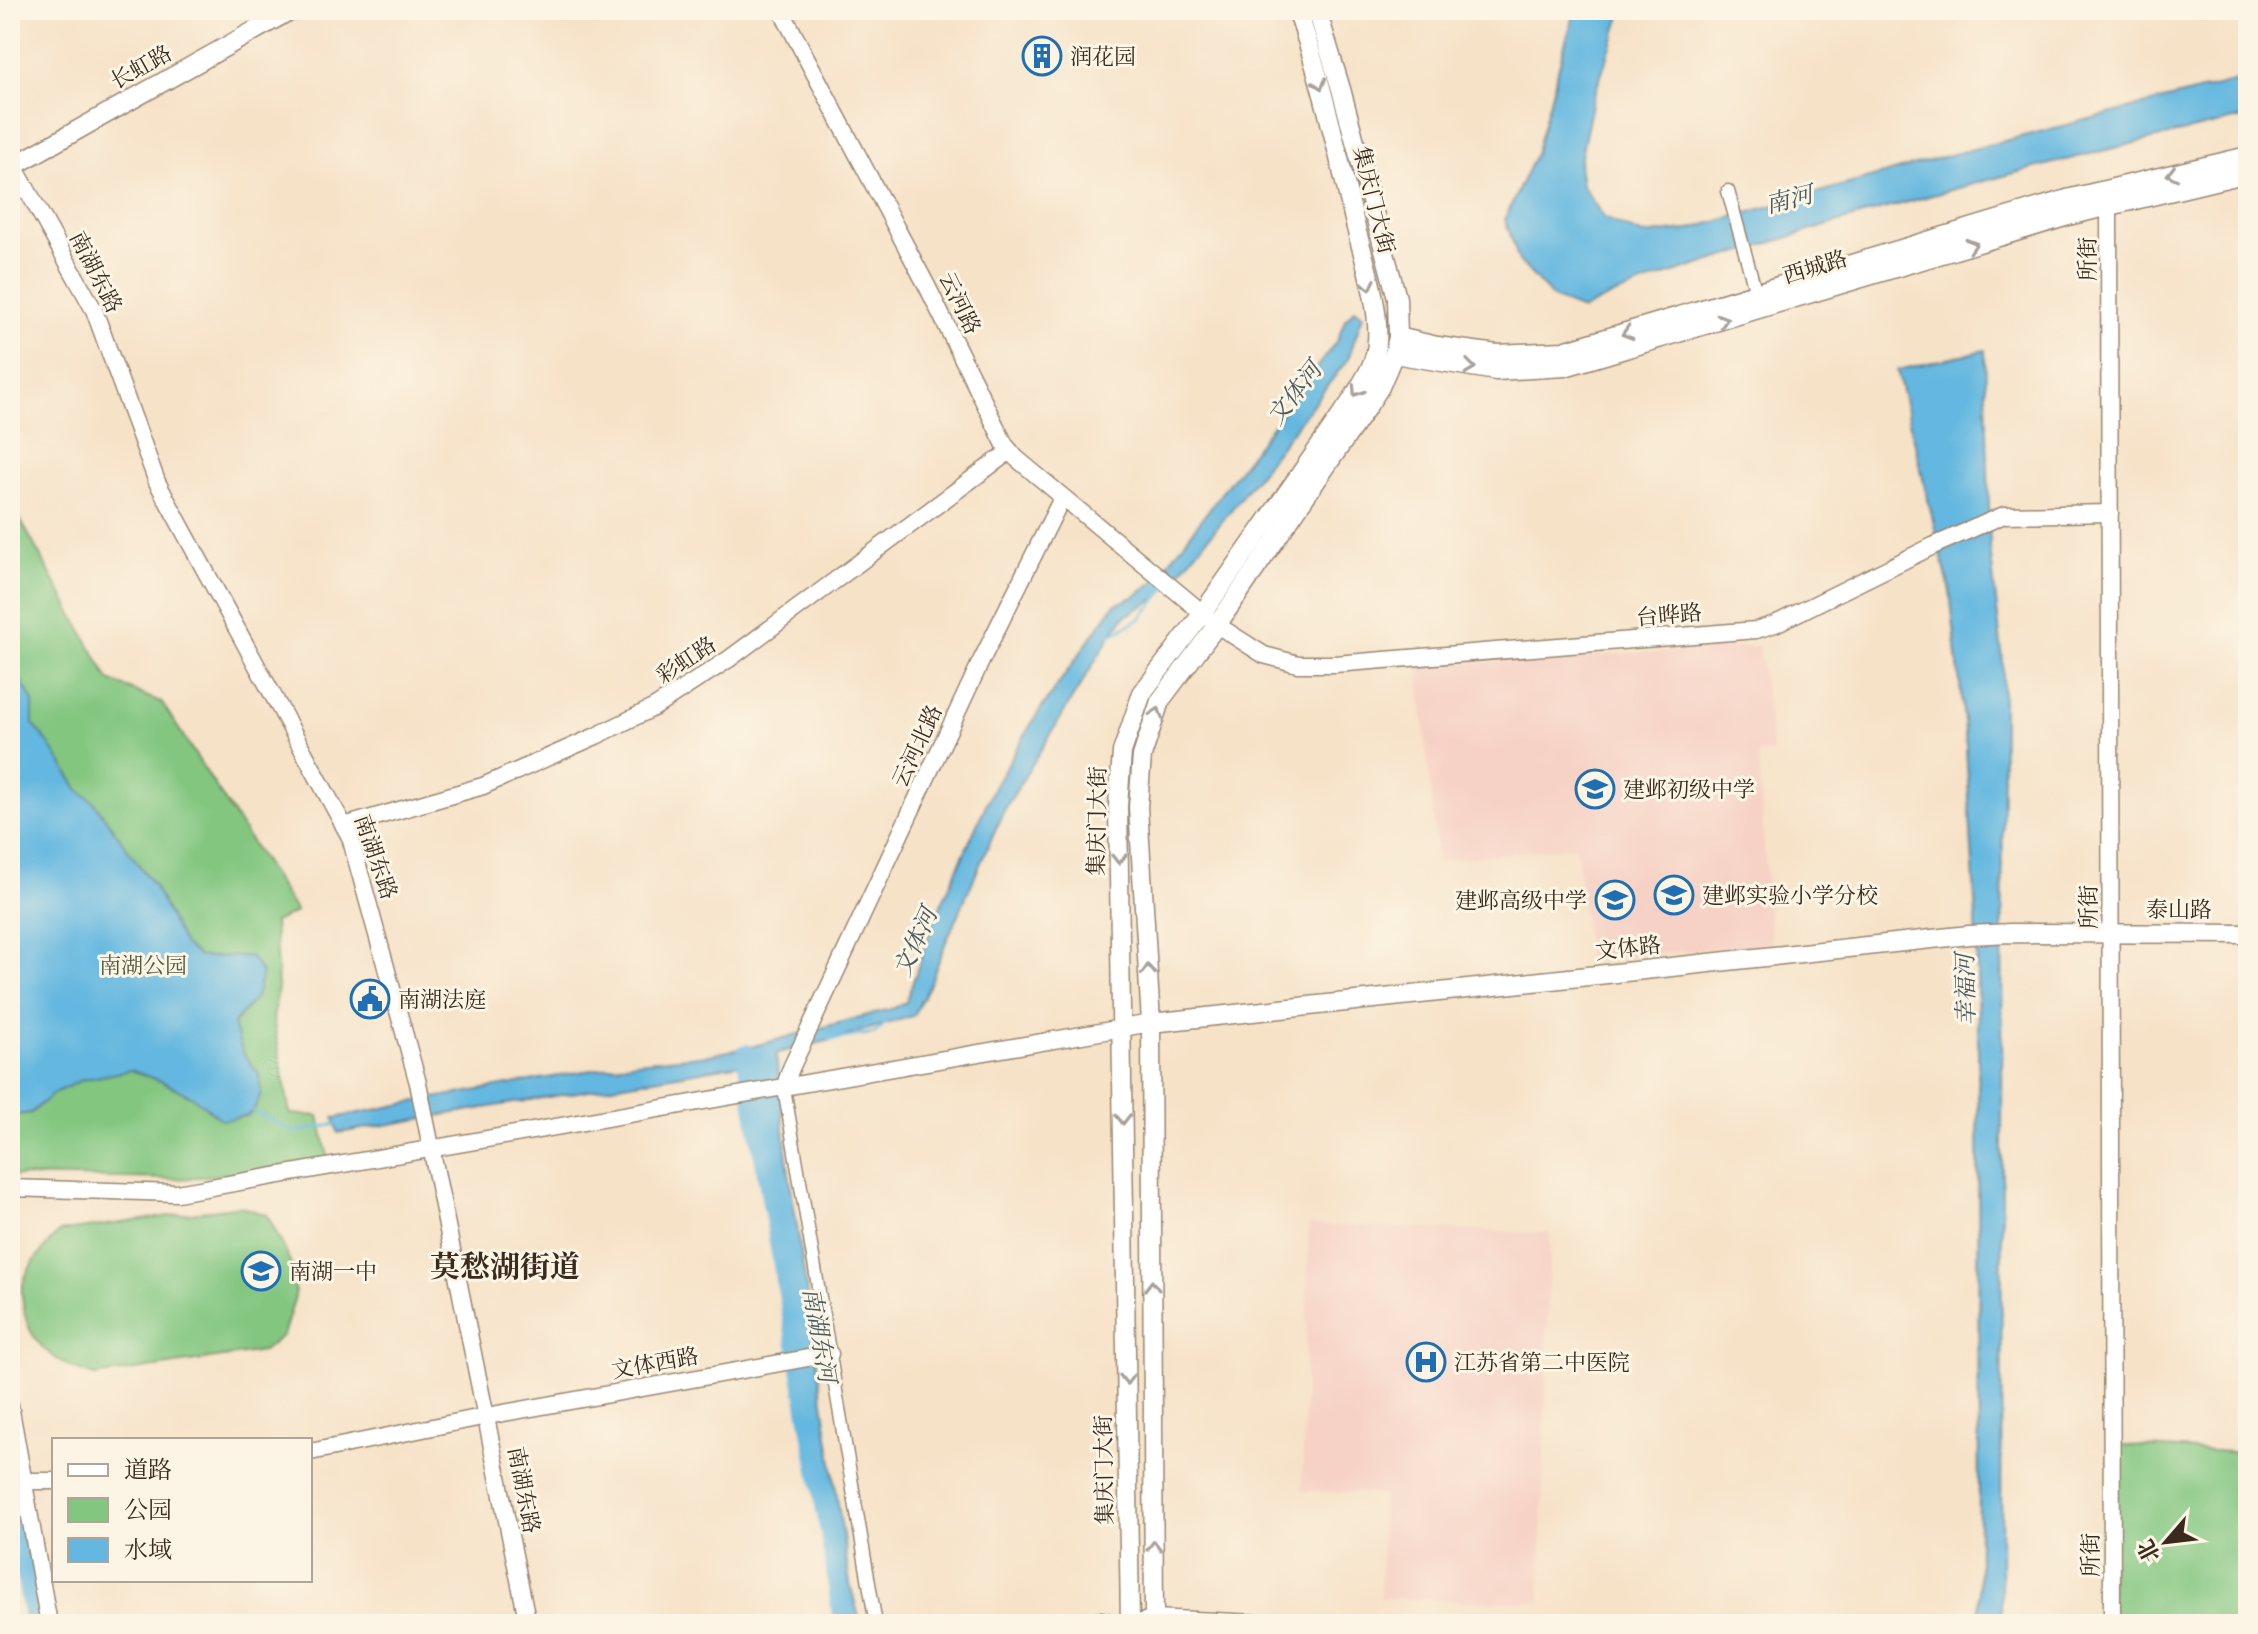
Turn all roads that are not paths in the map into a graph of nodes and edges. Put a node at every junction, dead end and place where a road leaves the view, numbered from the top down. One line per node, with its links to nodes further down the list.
1 (296, 10): 6 (main road, 长虹路)
2 (781, 10): 12 (street, 云河路)
3 (1297, 10): 16 (main road, 集庆门大街, one-way to 16)
4 (1317, 10): 11 (main road, 集庆门大街)
5 (2248, 156): 9 (main road, 西城路, one-way to 9)
6 (12, 167): 17 (street, 南湖东路)
7 (2248, 173): 9 (main road, 西城路)
8 (1728, 191): 10 (street)
9 (2109, 198): 10 (main road, 西城路); 11 (main road, 西城路, one-way to 9); 14 (street, 所街)
10 (1756, 293): 11 (main road, 西城路, one-way to 11)
11 (1396, 346): 16 (main road, 集庆门大街)
12 (1010, 451): 13 (street, 云河路); 17 (street, 彩虹路)
13 (1062, 498): 15 (street, 云河路); 22 (street, 云河北路)
14 (2110, 513): 16 (street, 台晔路); 18 (street, 所街)
15 (1180, 597): 16 (street, 台晔路)
16 (1209, 620): 20 (main road, 集庆门大街, one-way to 16); 21 (main road, 集庆门大街, one-way to 21)
17 (344, 826): 23 (street, 南湖东路)
18 (2110, 933): 19 (main road, 泰山路); 20 (main road, 文体路); 39 (street, 所街)
19 (2248, 934)
20 (1151, 1023): 21 (street); 31 (main road, 集庆门大街, one-way to 20)
21 (1121, 1028): 22 (street); 37 (main road, 集庆门大街, one-way to 37)
22 (782, 1088): 23 (street); 25 (street)
23 (431, 1150): 24 (street); 27 (street, 南湖东路)
24 (10, 1188)
25 (823, 1356): 27 (street, 文体西路); 34 (street)
26 (10, 1405): 29 (street)
27 (487, 1416): 28 (street, 文体西路); 33 (street, 南湖东路)
28 (312, 1452)
29 (17, 1481): 30 (street); 32 (street)
30 (52, 1481)
31 (1149, 1622): 38 (main road)
32 (49, 1624)
33 (528, 1624)
34 (876, 1624)
35 (1077, 1624): 36 (street)
36 (1117, 1624)
37 (1130, 1624)
38 (1255, 1624)
39 (2112, 1624)

